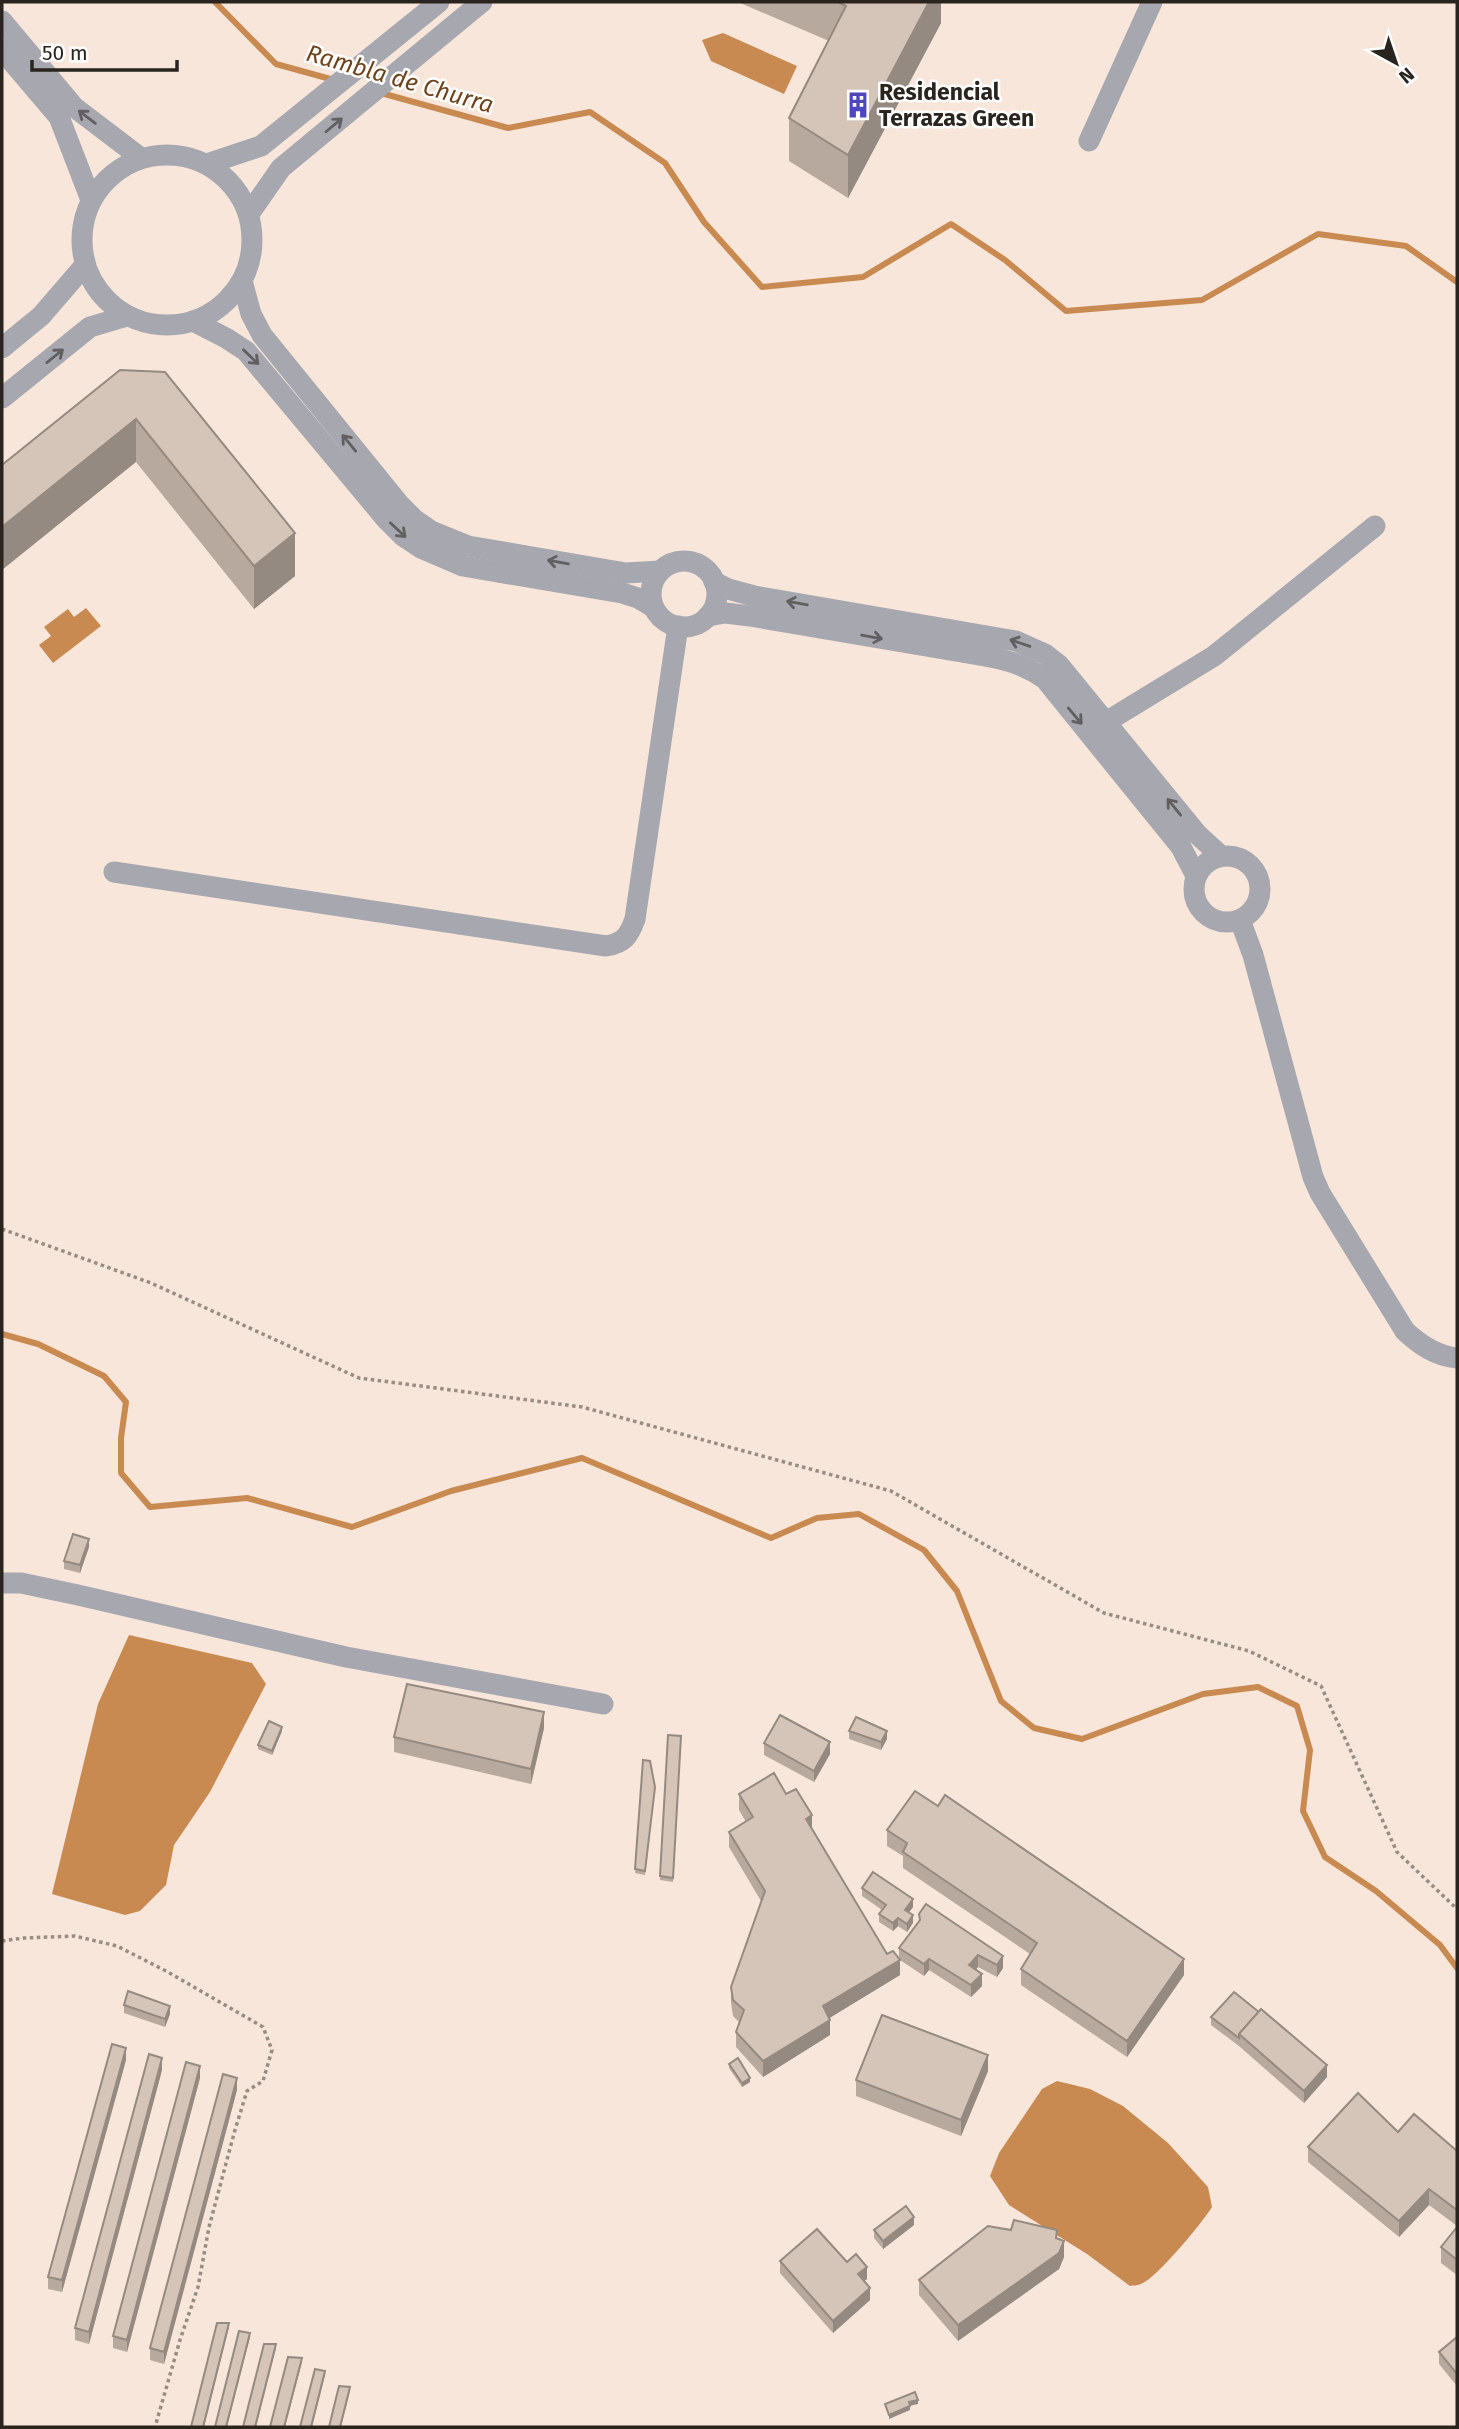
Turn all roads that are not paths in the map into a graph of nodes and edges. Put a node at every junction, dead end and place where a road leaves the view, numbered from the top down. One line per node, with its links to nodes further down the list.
1 (439, 2): 8 (street)
2 (482, 2): 10 (street, one-way to 2)
3 (1152, 2): 6 (street)
4 (2, 20): 7 (street, one-way to 4)
5 (2, 50): 9 (street)
6 (1089, 141)
7 (142, 158): 8 (street); 9 (street)
8 (206, 164): 10 (street)
9 (91, 200): 11 (street)
10 (249, 214): 12 (street)
11 (85, 265): 13 (street); 15 (street)
12 (242, 281): 14 (street); 18 (street, one-way to 12)
13 (127, 316): 14 (street); 16 (street, one-way to 13)
14 (193, 321): 20 (street, one-way to 20)
15 (2, 348)
16 (2, 398)
17 (1375, 526): 23 (street)
18 (660, 571): 19 (street); 20 (street)
19 (714, 582): 21 (street); 23 (street, one-way to 19)
20 (653, 607): 22 (street)
21 (708, 616): 22 (street); 26 (street, one-way to 26)
22 (678, 626): 25 (street)
23 (1106, 722): 24 (street, one-way to 23)
24 (1221, 856): 26 (street); 27 (street)
25 (114, 872)
26 (1196, 876): 27 (street)
27 (1240, 920): 28 (street)
28 (1457, 1358)
29 (2, 1583): 30 (street)
30 (603, 1704)

